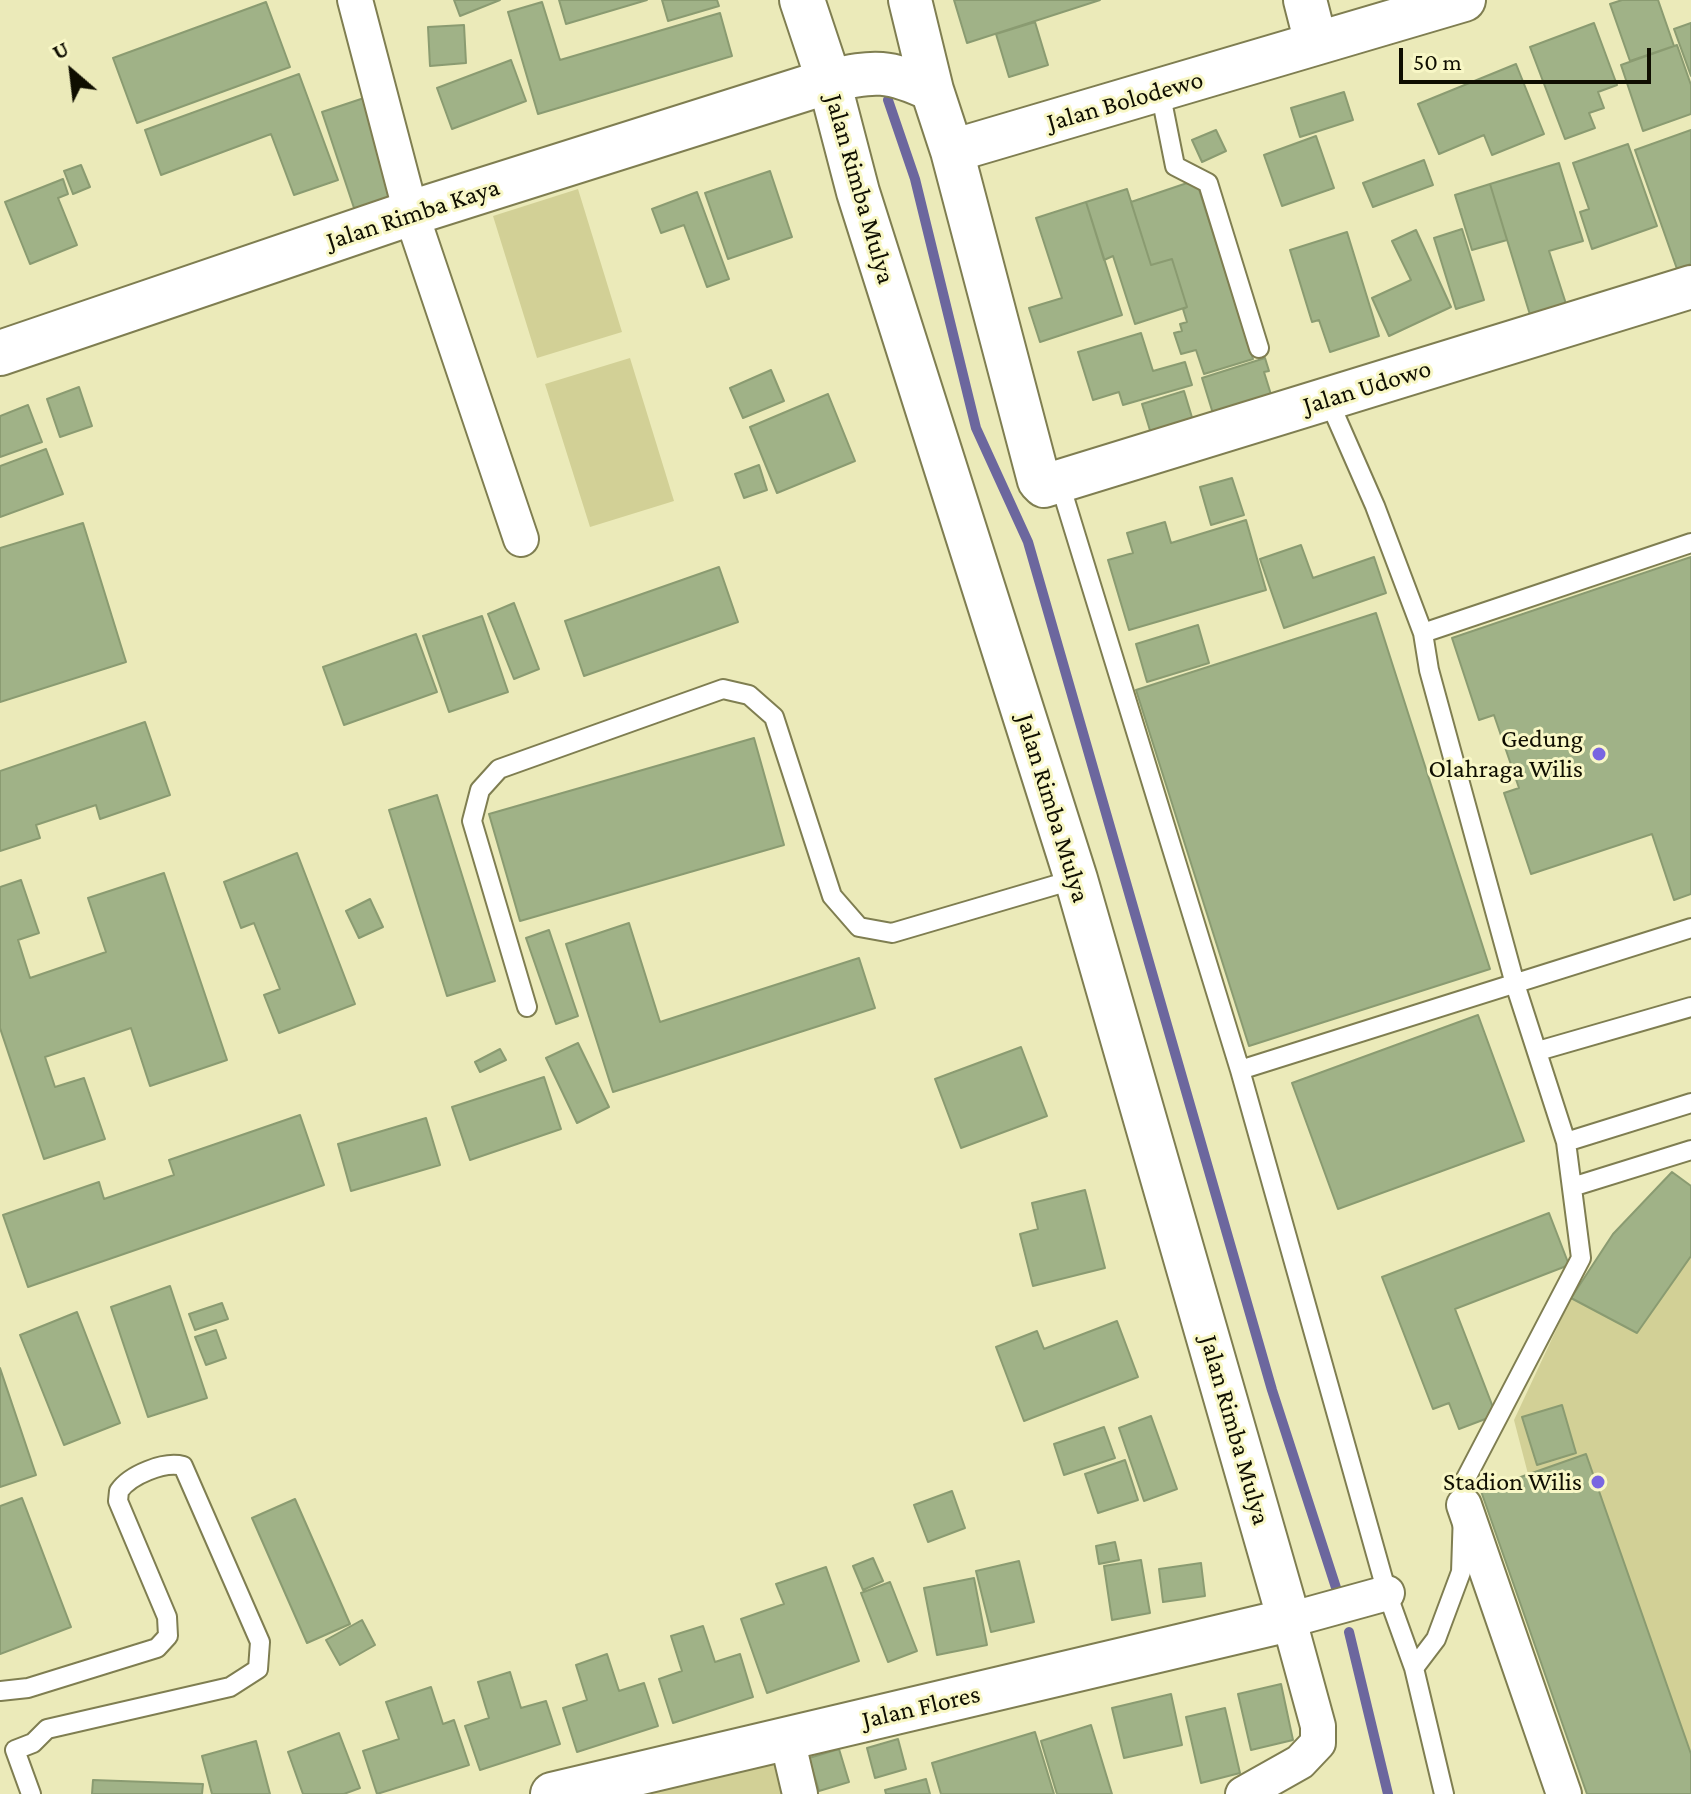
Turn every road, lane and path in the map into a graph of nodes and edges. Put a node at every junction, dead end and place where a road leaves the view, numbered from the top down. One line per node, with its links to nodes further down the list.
1 (355, 0): 11 (street)
2 (802, 0): 7 (main road, Jalan Rimba Mulya)
3 (910, 0): 8 (street)
4 (1305, 0): 6 (street)
5 (1464, 0): 6 (street, Jalan Bolodewo)
6 (1316, 43): 9 (street, Jalan Bolodewo)
7 (829, 81): 8 (street); 11 (main road, Jalan Rimba Kaya); 20 (street, Jalan Rimba Mulya)
8 (932, 90): 10 (street)
9 (1160, 91): 10 (street, Jalan Bolodewo); 13 (lane)
10 (952, 151): 16 (street)
11 (411, 213): 14 (main road, Jalan Rimba Kaya); 17 (street)
12 (1691, 287): 15 (street, Jalan Udowo)
13 (1259, 348)
14 (0, 353)
15 (1328, 399): 16 (street, Jalan Udowo); 19 (lane)
16 (1052, 485): 26 (lane)
17 (521, 539)
18 (1691, 543): 19 (lane)
19 (1423, 633): 22 (lane)
20 (1076, 879): 23 (lane); 33 (street, Jalan Rimba Mulya)
21 (1691, 928): 22 (lane)
22 (1515, 984): 25 (lane); 26 (lane)
23 (527, 1007)
24 (1691, 1007): 25 (lane)
25 (1538, 1051): 28 (lane)
26 (1240, 1070): 32 (lane)
27 (1691, 1103): 28 (lane)
28 (1566, 1142): 30 (lane)
29 (1691, 1150): 30 (lane)
30 (1572, 1187): 31 (lane)
31 (1464, 1505): 34 (lane); 43 (street)
32 (1384, 1594): 33 (street); 34 (lane)
33 (1294, 1618): 36 (street, Jalan Flores); 41 (street)
34 (1414, 1668): 42 (lane)
35 (0, 1691): 37 (lane)
36 (787, 1739): 39 (street, Jalan Flores); 40 (street)
37 (8, 1747): 38 (lane)
38 (31, 1794)
39 (552, 1794)
40 (800, 1794)
41 (1243, 1794)
42 (1444, 1794)
43 (1564, 1794)

